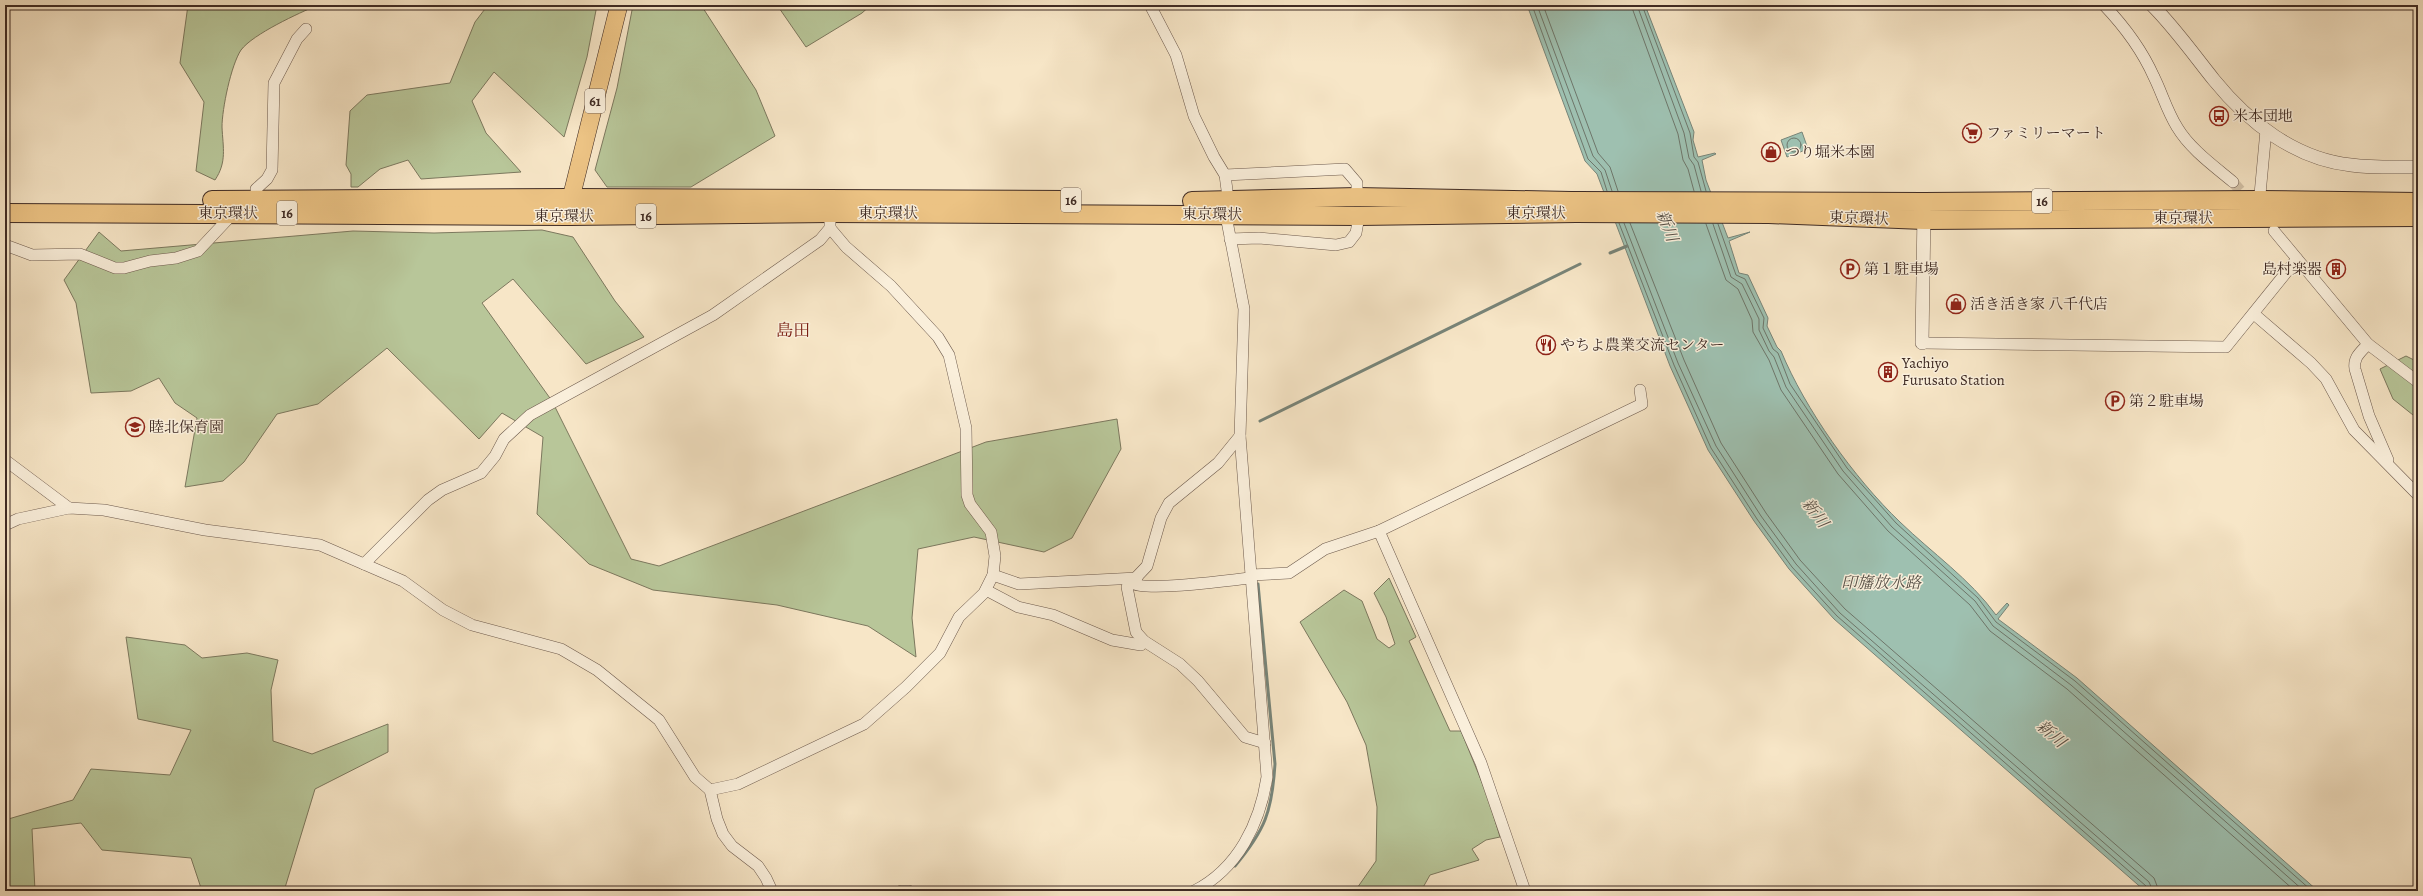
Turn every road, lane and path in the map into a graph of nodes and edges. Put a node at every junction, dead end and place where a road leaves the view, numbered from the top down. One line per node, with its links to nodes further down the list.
1 (619, 5): 13 (main road, 61)
2 (1150, 5): 8 (street)
3 (2104, 5): 9 (street)
4 (2152, 5): 6 (street)
5 (306, 29): 10 (street)
6 (2266, 130): 7 (street); 15 (street)
7 (2418, 167)
8 (1225, 175): 11 (street); 12 (street)
9 (2233, 182)
10 (256, 189)
11 (1227, 190)
12 (1357, 197): 19 (highway, 東京環状 / 16); 20 (highway, 東京環状 / 16)
13 (571, 198): 14 (highway, 東京環状 / 16); 18 (highway, 東京環状 / 16); 23 (main road, 61)
14 (5, 200)
15 (2259, 200): 16 (highway, 東京環状 / 16); 17 (highway, 東京環状 / 16); 26 (street)
16 (1924, 202): 21 (highway, 東京環状 / 16); 29 (street)
17 (2418, 202)
18 (806, 207): 19 (highway, 東京環状 / 16); 23 (highway, 東京環状 / 16); 28 (highway, 東京環状 / 16)
19 (970, 207): 24 (highway, 東京環状 / 16); 28 (highway, 東京環状 / 16)
20 (1573, 207): 21 (highway, 東京環状 / 16); 24 (highway, 東京環状 / 16)
21 (1766, 207): 29 (highway, 東京環状 / 16)
22 (5, 213): 23 (highway, 東京環状 / 16)
23 (570, 216)
24 (1359, 216): 32 (street)
25 (2418, 217): 26 (highway, 東京環状 / 16)
26 (2258, 218): 29 (highway, 東京環状 / 16)
27 (227, 220): 33 (street)
28 (830, 220): 47 (street); 48 (street)
29 (1924, 220): 36 (street)
30 (1227, 221): 32 (street)
31 (2274, 231): 34 (street)
32 (1230, 239): 40 (street)
33 (5, 245)
34 (2297, 259): 35 (street); 37 (street)
35 (2254, 314): 36 (street); 42 (street)
36 (1922, 343)
37 (2368, 344): 38 (street); 42 (street)
38 (2418, 382)
39 (1640, 390): 46 (street)
40 (1240, 436): 49 (street); 50 (street)
41 (5, 460): 44 (street)
42 (2393, 470): 43 (street)
43 (2418, 495)
44 (69, 508): 45 (street); 47 (street)
45 (5, 525)
46 (1379, 531): 49 (street); 59 (street)
47 (364, 564): 54 (street)
48 (992, 575): 50 (street); 51 (street)
49 (1251, 576): 50 (street); 53 (street)
50 (1135, 581): 52 (street)
51 (986, 590): 52 (street); 54 (street)
52 (1144, 641): 53 (street)
53 (1265, 743): 58 (street)
54 (710, 790): 55 (street)
55 (772, 891)
56 (901, 891): 57 (street)
57 (909, 891)
58 (1196, 891)
59 (1525, 891)

